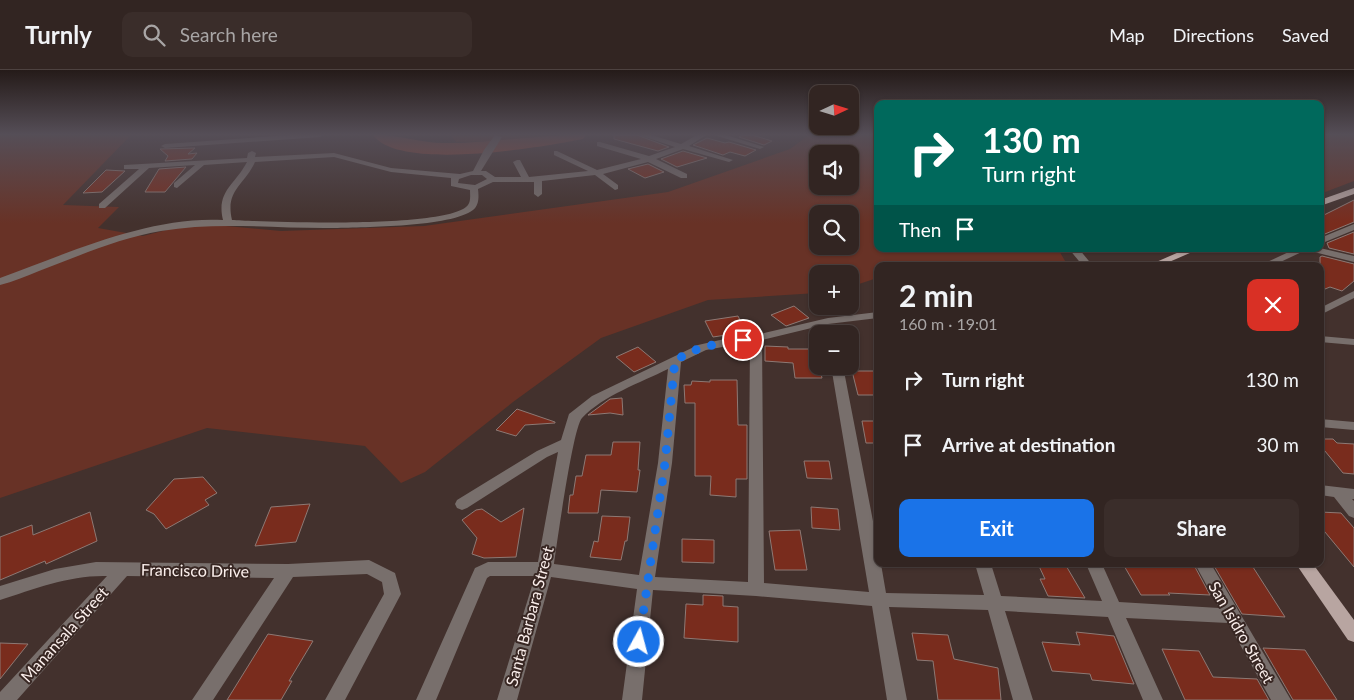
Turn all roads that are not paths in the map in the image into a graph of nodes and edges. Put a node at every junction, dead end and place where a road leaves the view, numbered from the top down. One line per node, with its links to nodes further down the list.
1 (194, 164): 11 (street)
2 (201, 164): 19 (street)
3 (249, 164): 26 (street)
4 (370, 164): 14 (street)
5 (480, 164): 12 (street)
6 (518, 164): 17 (street)
7 (580, 164): 13 (street)
8 (630, 164): 13 (street)
9 (661, 164): 15 (street)
10 (126, 167): 11 (street)
11 (146, 167): 25 (street)
12 (476, 172): 14 (street); 16 (street)
13 (597, 173): 18 (street); 20 (street)
14 (459, 176): 21 (street)
15 (684, 176)
16 (491, 180): 17 (street); 21 (street)
17 (527, 180): 18 (street)
18 (538, 180): 23 (street)
19 (177, 186)
20 (615, 187)
21 (474, 188): 26 (street)
22 (1354, 192): 24 (main road)
23 (538, 194)
24 (1324, 203)
25 (102, 206)
26 (228, 222): 37 (street)
27 (1354, 227): 28 (street)
28 (1324, 239)
29 (1324, 249): 33 (street)
30 (1076, 252): 34 (street)
31 (1187, 252): 35 (main road)
32 (1296, 252): 36 (street)
33 (1354, 259)
34 (1085, 262)
35 (1162, 262)
36 (1273, 262)
37 (0, 282)
38 (1354, 294): 39 (street)
39 (1324, 310)
40 (874, 316): 41 (street, Santa Barbara Street)
41 (838, 325)
42 (809, 330): 43 (street, Santa Barbara Street)
43 (756, 338): 46 (street, Santa Barbara Street); 64 (street)
44 (1324, 339): 45 (street)
45 (1354, 342)
46 (675, 360): 50 (street, Santa Barbara Street); 63 (street)
47 (839, 375): 66 (street)
48 (1324, 423): 49 (street)
49 (1354, 426)
50 (567, 443): 54 (street); 61 (street, Santa Barbara Street)
51 (1324, 490): 52 (street)
52 (1338, 492): 53 (street); 55 (street)
53 (1354, 494)
54 (462, 504)
55 (1354, 512)
56 (984, 567): 67 (street)
57 (1095, 567): 68 (street)
58 (1205, 567): 69 (street, San Isidro Street)
59 (1306, 567): 70 (main road)
60 (123, 569): 62 (street, Francisco Drive); 65 (street, Francisco Drive); 71 (street, Manansala Street)
61 (545, 569): 63 (street); 74 (street); 75 (street, Santa Barbara Street)
62 (288, 571): 72 (street); 73 (street, Francisco Drive)
63 (646, 583): 64 (street); 76 (street)
64 (756, 589): 66 (street)
65 (0, 593)
66 (880, 600): 67 (street); 77 (street)
67 (995, 603): 68 (street); 78 (street)
68 (1114, 610): 69 (street); 79 (street)
69 (1234, 616): 80 (street, San Isidro Street)
70 (1354, 634)
71 (5, 700)
72 (202, 700)
73 (335, 700)
74 (426, 700)
75 (506, 700)
76 (632, 700)
77 (898, 700)
78 (1023, 700)
79 (1153, 700)
80 (1280, 700)

